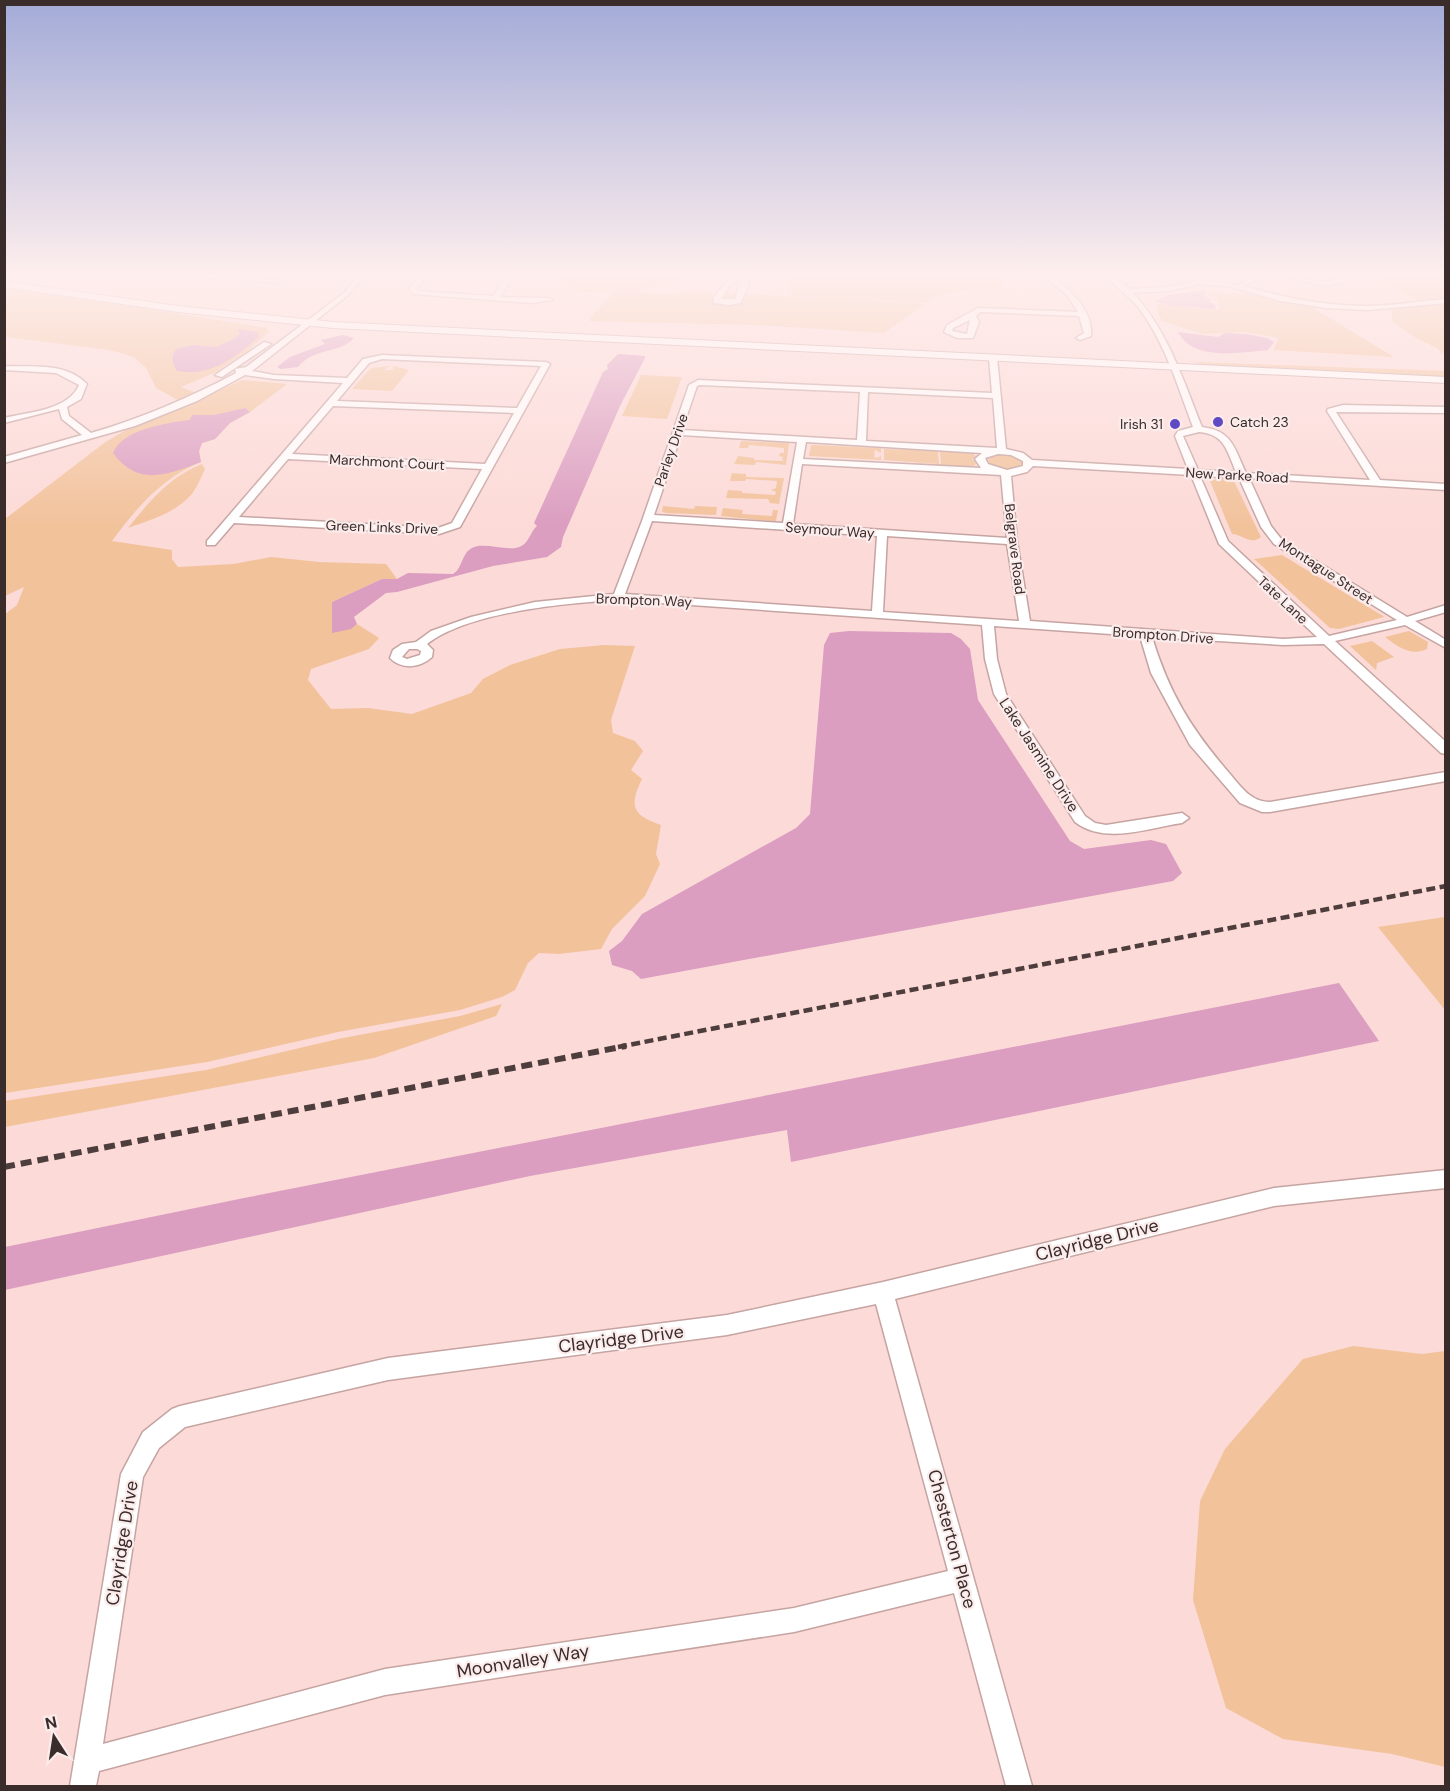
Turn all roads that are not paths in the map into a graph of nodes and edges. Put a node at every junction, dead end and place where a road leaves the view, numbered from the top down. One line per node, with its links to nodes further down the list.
1 (244, 360): 10 (street)
2 (261, 360): 12 (street)
3 (370, 360): 14 (street, Green Links Drive)
4 (487, 360): 20 (street, Green Links Drive)
5 (993, 360): 16 (street)
6 (1063, 360): 8 (main road)
7 (1125, 360): 8 (main road)
8 (1171, 362): 11 (main road); 13 (main road); 22 (street)
9 (4, 368): 18 (street)
10 (230, 369): 12 (street); 24 (street)
11 (1446, 369)
12 (244, 372): 14 (street); 24 (street)
13 (1446, 380)
14 (349, 381): 17 (street, Green Links Drive)
15 (864, 390): 16 (street, Parley Drive); 23 (street, Parley Drive); 26 (street)
16 (996, 396): 27 (street)
17 (330, 403): 20 (street); 28 (street, Green Links Drive)
18 (62, 406): 21 (street); 24 (street)
19 (1446, 410): 36 (street)
20 (519, 411): 32 (street, Green Links Drive)
21 (4, 422)
22 (1198, 429): 34 (street, Tate Lane); 35 (street, Montague Street)
23 (677, 432): 25 (street); 38 (street, Parley Drive)
24 (89, 436): 29 (street)
25 (802, 439): 26 (street); 30 (street)
26 (861, 442): 27 (street)
27 (997, 451): 31 (street); 33 (street)
28 (286, 456): 32 (street, Marchmont Court); 39 (street, Green Links Drive)
29 (4, 460)
30 (798, 461): 33 (street); 40 (street)
31 (1029, 463): 33 (street); 34 (street, New Parke Road)
32 (489, 467): 39 (street, Green Links Drive)
33 (1001, 472): 42 (street, Belgrave Road)
34 (1196, 473): 35 (street, New Parke Road); 51 (street, Tate Lane)
35 (1243, 476): 36 (street, New Parke Road); 47 (street, Montague Street)
36 (1376, 482): 37 (street, New Parke Road)
37 (1446, 487)
38 (648, 518): 40 (street, Seymour Way); 44 (street, Parley Drive)
39 (231, 520): 43 (street, Green Links Drive)
40 (787, 527): 41 (street, Seymour Way)
41 (882, 533): 42 (street, Seymour Way); 46 (street)
42 (1012, 541): 49 (street, Belgrave Road)
43 (211, 543)
44 (618, 597): 46 (street, Brompton Way); 52 (street, Brompton Way)
45 (1446, 608): 47 (street, Brompton Drive)
46 (877, 615): 48 (street, Brompton Drive)
47 (1405, 621): 51 (street, Brompton Drive); 53 (street)
48 (988, 623): 49 (street, Brompton Drive); 56 (street, Lake Jasmine Drive)
49 (1025, 625): 50 (street, Brompton Drive)
50 (1145, 634): 51 (street, Brompton Drive); 55 (street)
51 (1326, 640): 54 (street, Tate Lane)
52 (419, 645)
53 (1446, 645)
54 (1446, 750)
55 (1446, 776)
56 (1182, 818)
57 (1446, 1179): 58 (street, Clayridge Drive)
58 (883, 1292): 59 (street, Chesterton Place); 60 (street, Clayridge Drive)
59 (963, 1580): 60 (street, Moonvalley Way); 62 (street, Chesterton Place)
60 (87, 1761): 61 (street, Clayridge Drive)
61 (83, 1786)
62 (1019, 1786)

